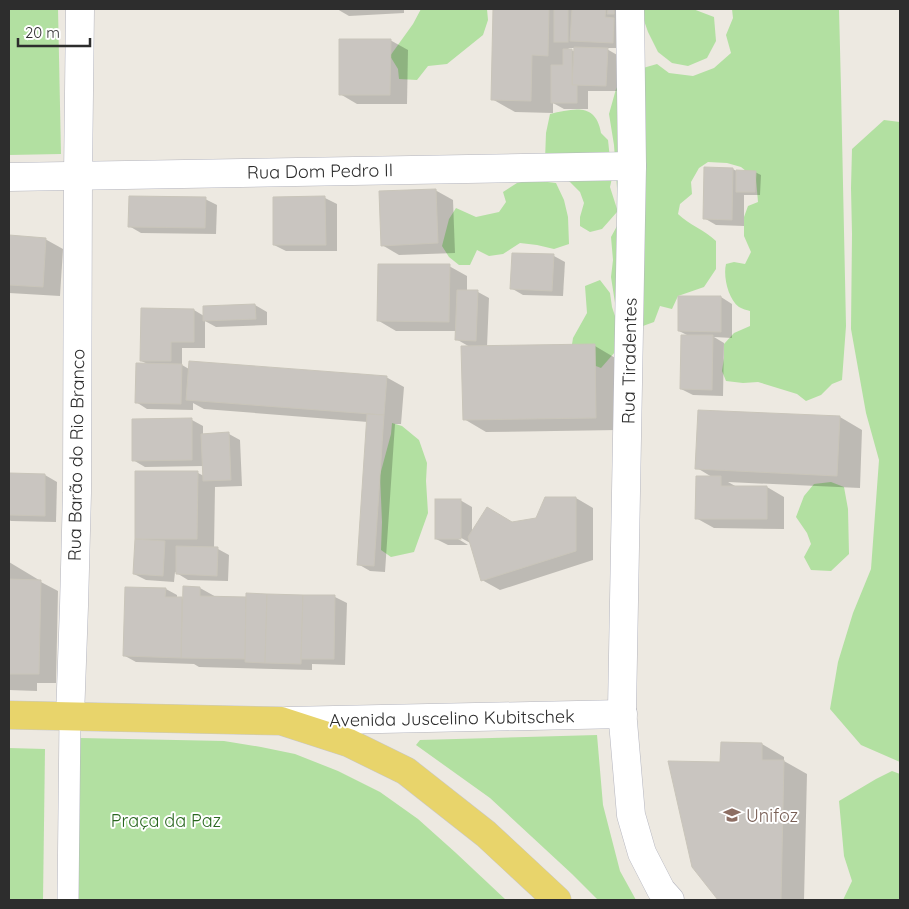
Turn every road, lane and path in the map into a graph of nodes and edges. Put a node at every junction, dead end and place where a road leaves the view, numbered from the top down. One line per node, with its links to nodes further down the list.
1 (80, 9): 4 (street, Rua Barão do Rio Branco)
2 (630, 9): 3 (street, Rua Tiradentes)
3 (632, 166): 4 (street, Rua Dom Pedro II); 6 (street, Rua Tiradentes)
4 (78, 176): 5 (street, Rua Dom Pedro II); 8 (street, Rua Barão do Rio Branco)
5 (9, 177)
6 (623, 714): 9 (street, Avenida Juscelino Kubitschek); 12 (street, Rua Tiradentes)
7 (9, 715): 8 (main road, Avenida Juscelino Kubitschek)
8 (70, 717): 9 (main road, Avenida Juscelino Kubitschek); 10 (street, Rua Barão do Rio Branco)
9 (281, 721): 11 (main road, Avenida Juscelino Kubitschek)
10 (68, 900)
11 (557, 900)
12 (670, 900)

